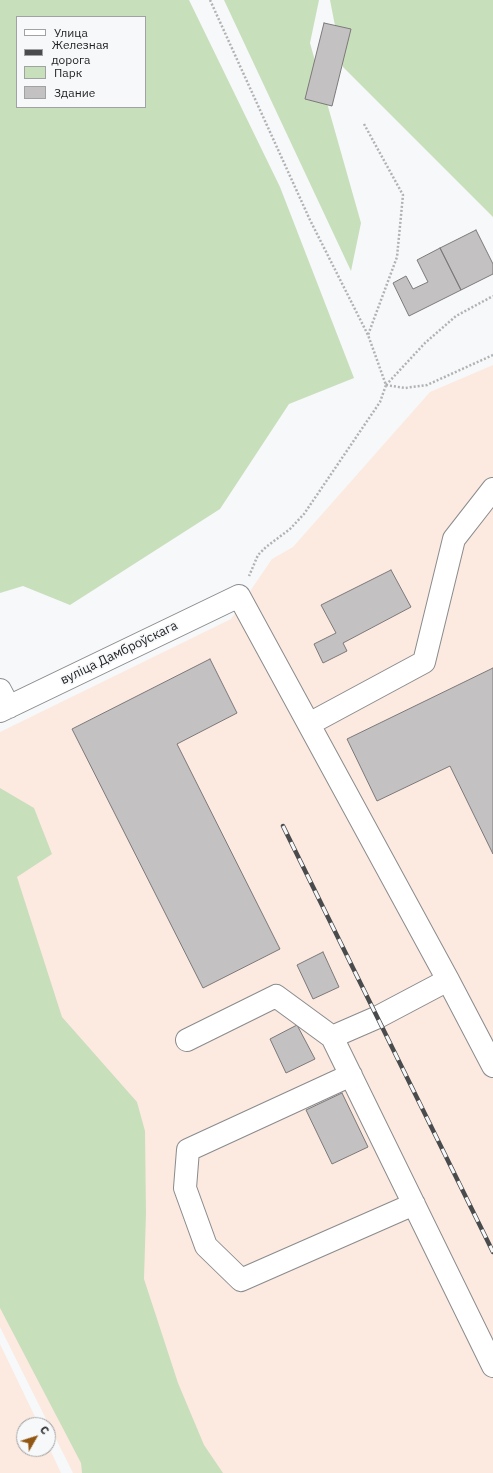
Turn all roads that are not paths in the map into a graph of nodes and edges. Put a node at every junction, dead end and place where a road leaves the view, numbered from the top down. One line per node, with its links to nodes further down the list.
1 (493, 489): 3 (street)
2 (3, 703): 3 (street, вуліца Дамброўскага)
3 (309, 724): 4 (street)
4 (448, 980): 5 (street); 7 (street)
5 (332, 1037): 6 (street); 8 (street)
6 (187, 1040)
7 (493, 1066)
8 (351, 1075): 9 (street); 9 (street)
9 (414, 1204): 10 (street)
10 (493, 1366)

